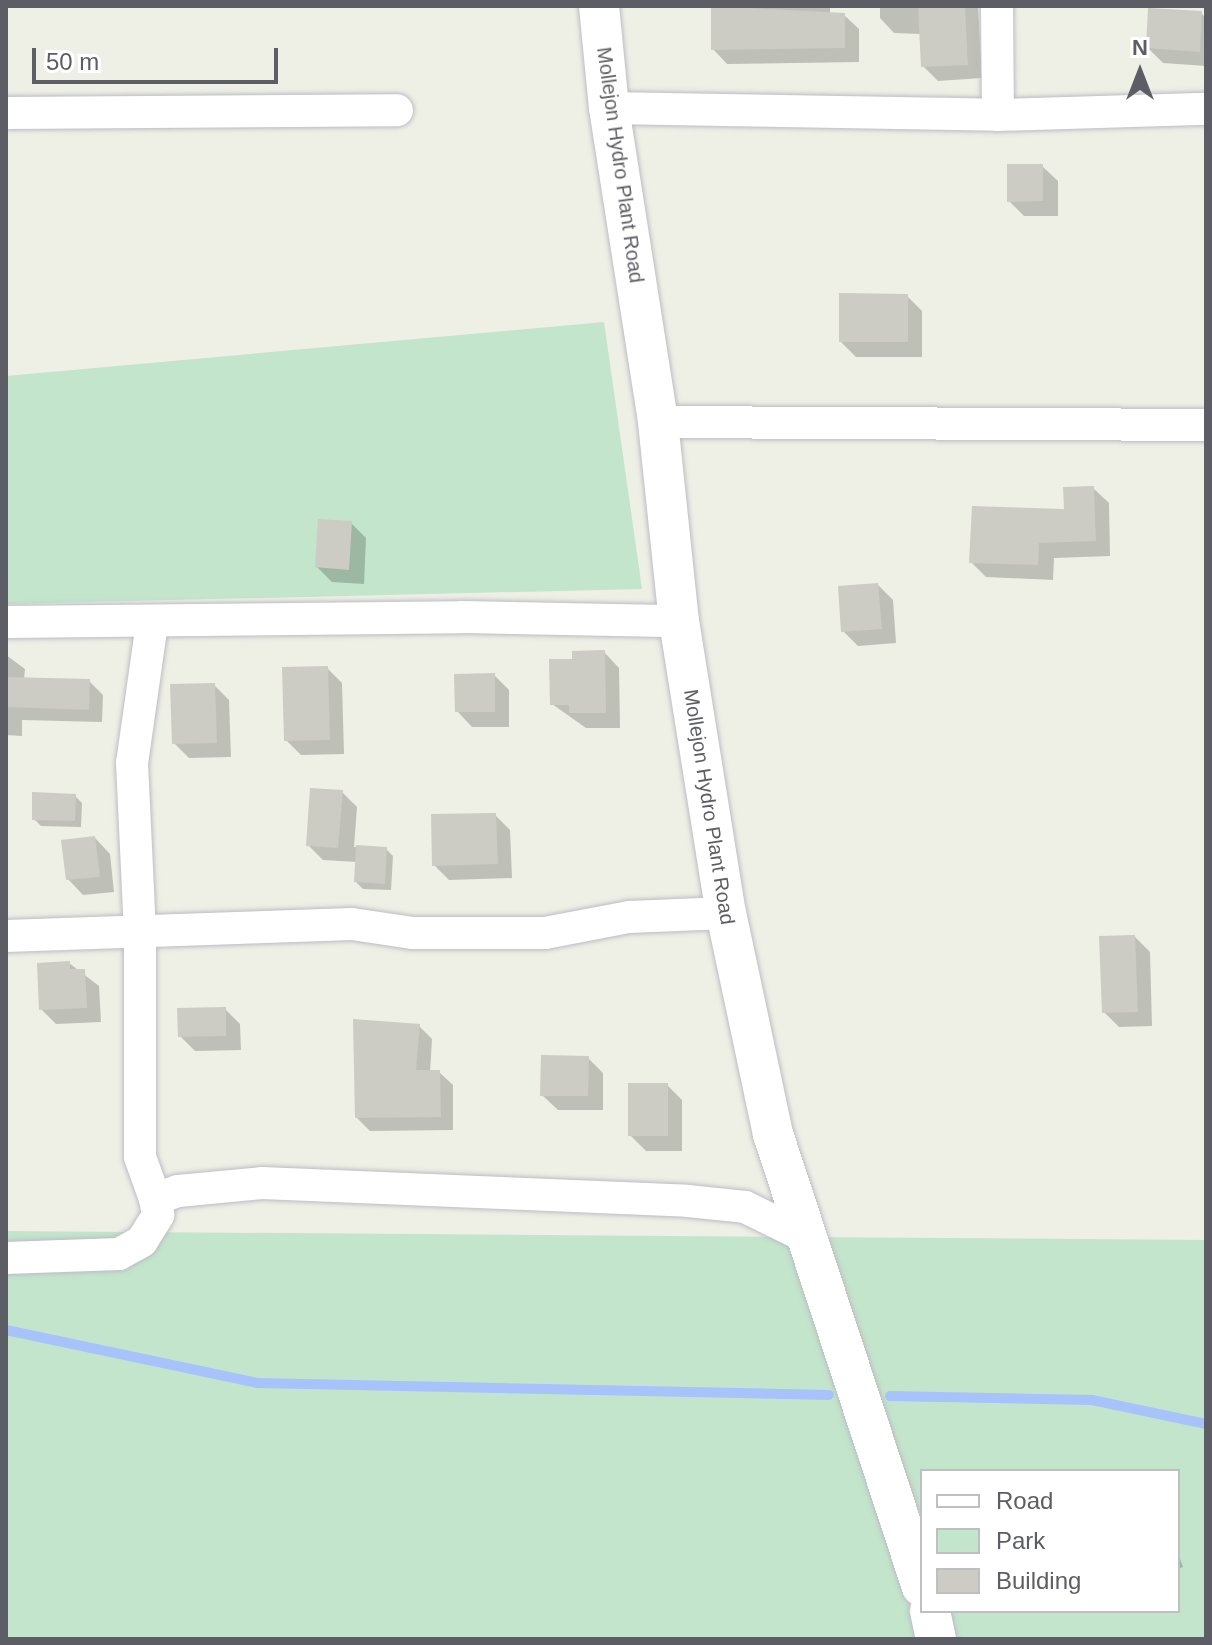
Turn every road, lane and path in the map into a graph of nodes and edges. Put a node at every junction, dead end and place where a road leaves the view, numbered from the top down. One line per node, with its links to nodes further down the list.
1 (599, 6): 3 (street, Mollejon Hydro Plant Road)
2 (997, 6): 7 (street)
3 (609, 108): 7 (street); 8 (street, Mollejon Hydro Plant Road)
4 (1206, 109): 7 (street)
5 (397, 110): 6 (street)
6 (6, 113)
7 (998, 115)
8 (658, 422): 9 (street); 10 (street, Mollejon Hydro Plant Road)
9 (1206, 425)
10 (679, 621): 12 (street); 13 (street, Mollejon Hydro Plant Road)
11 (6, 622): 12 (street)
12 (152, 623): 14 (street)
13 (726, 913): 14 (street); 17 (street, Mollejon Hydro Plant Road)
14 (140, 932): 15 (street); 16 (street)
15 (6, 936)
16 (155, 1199): 17 (street); 18 (street)
17 (808, 1238): 19 (street, Mollejon Hydro Plant Road)
18 (6, 1258)
19 (920, 1580)
20 (930, 1613): 21 (street)
21 (936, 1639)

